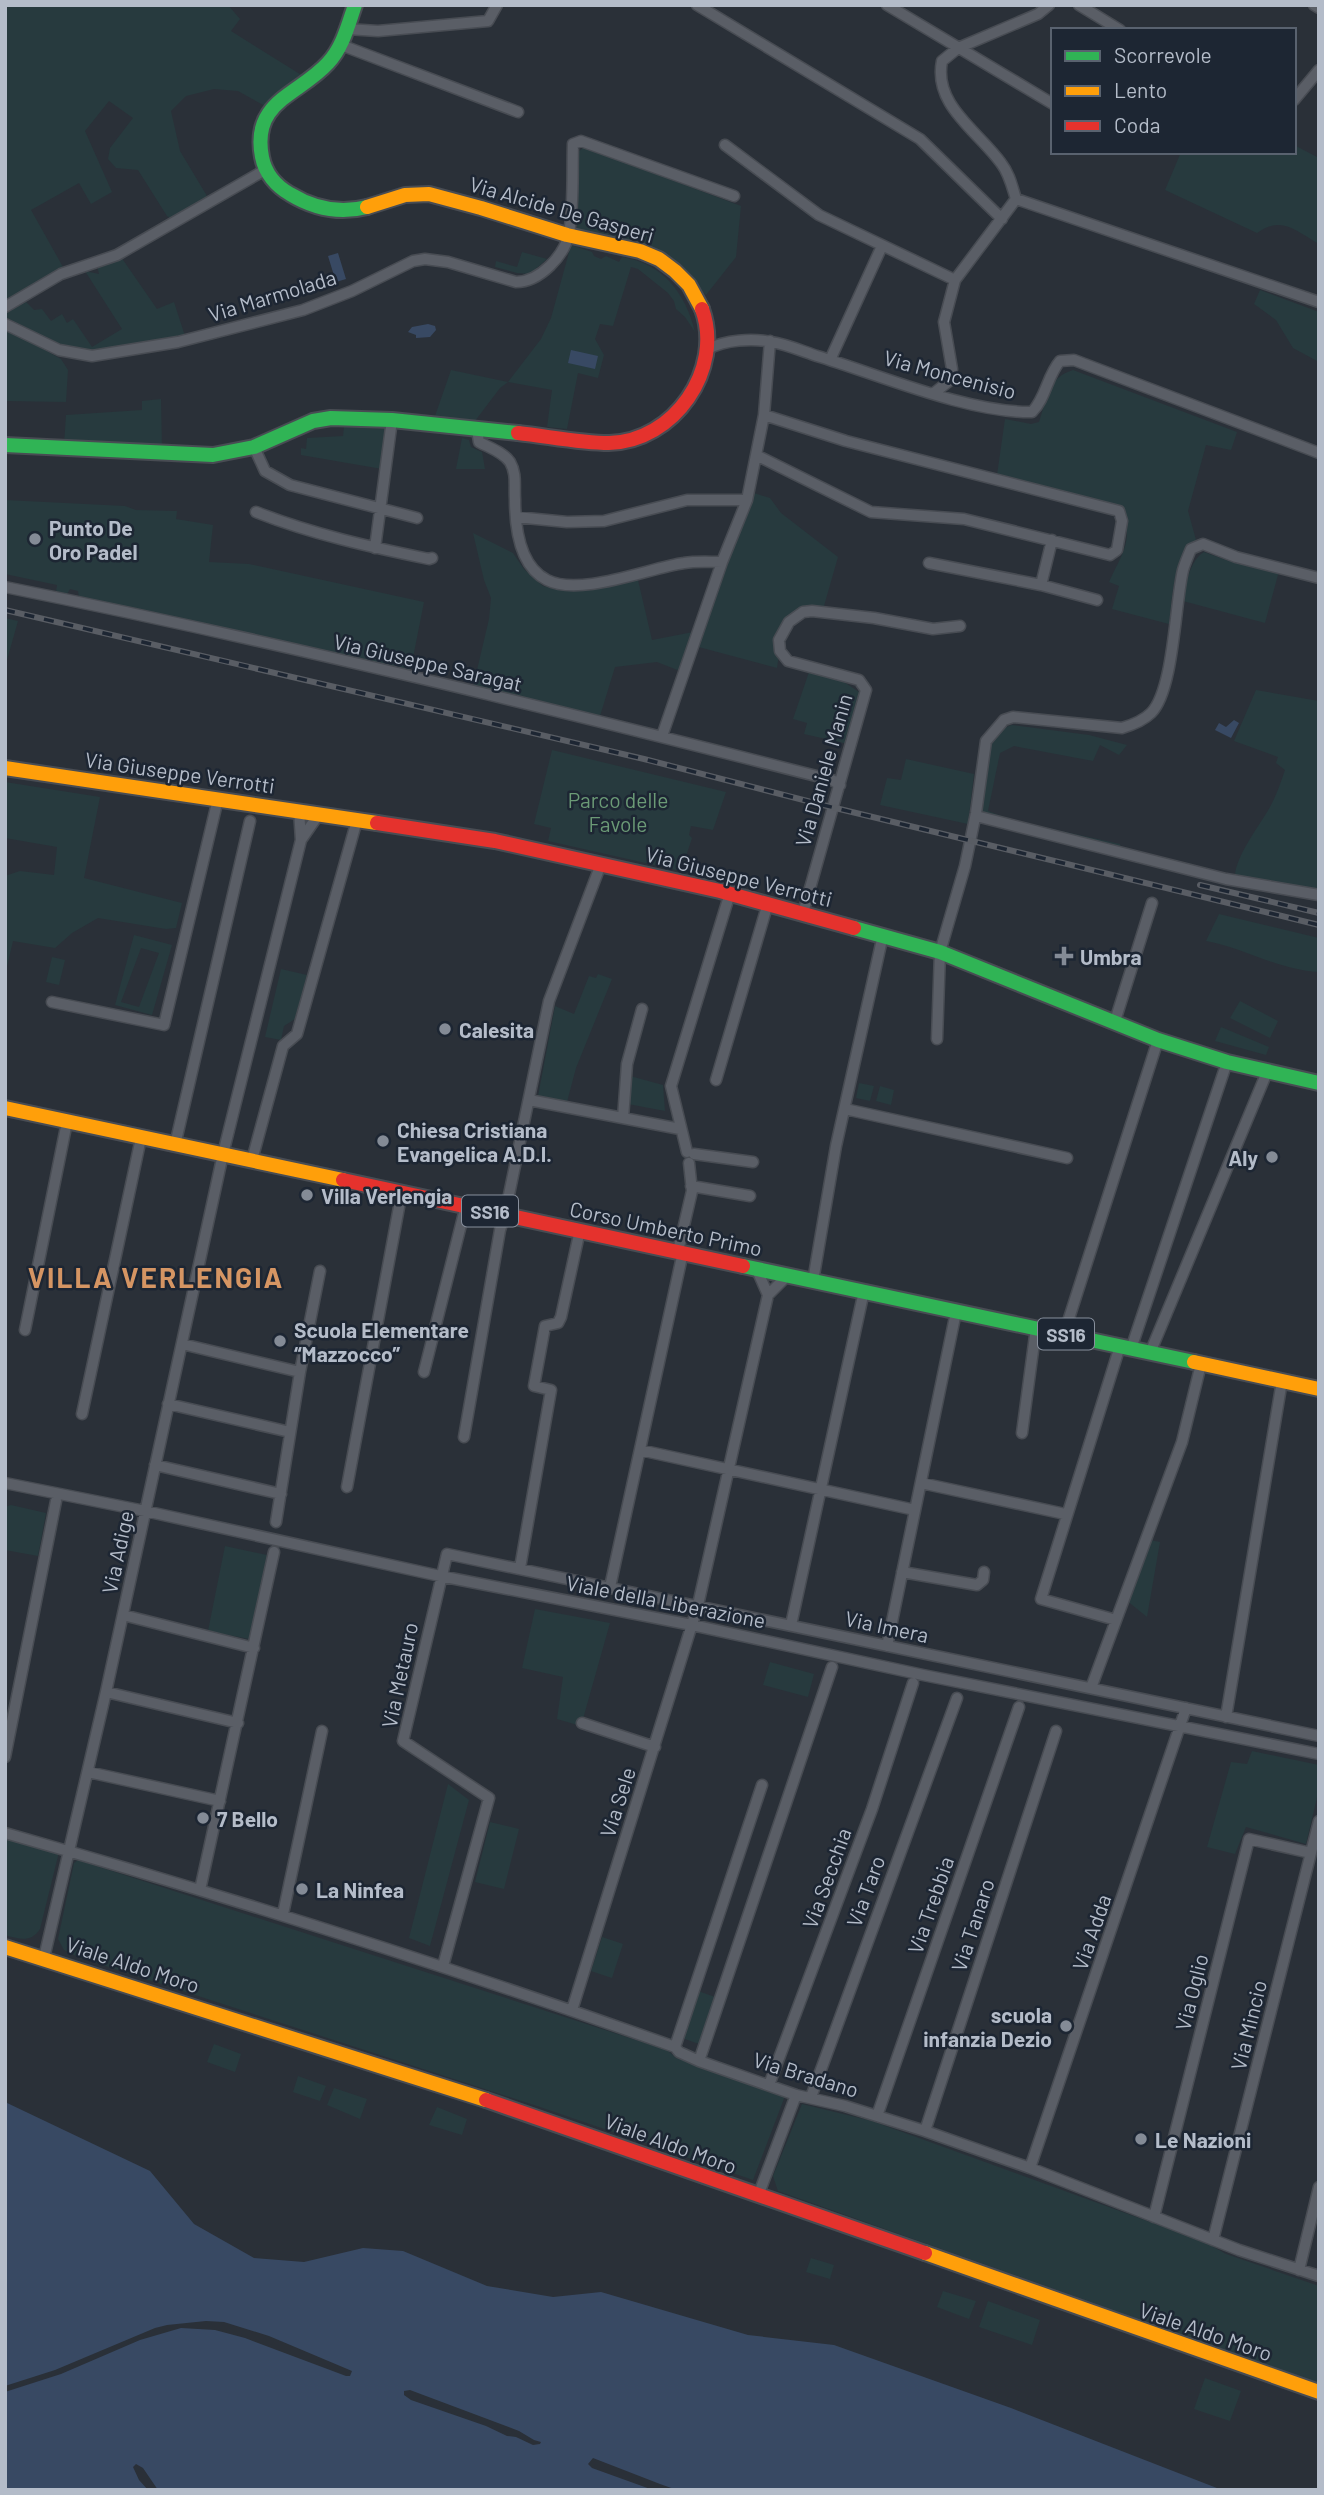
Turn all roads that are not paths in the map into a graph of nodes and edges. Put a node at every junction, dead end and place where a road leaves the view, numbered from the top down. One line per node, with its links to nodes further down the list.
1 (355, 5): 10 (street)
2 (497, 5): 10 (street)
3 (697, 5): 21 (street)
4 (887, 5): 12 (street)
5 (1049, 5): 12 (street)
6 (1079, 5): 9 (street)
7 (1314, 5): 8 (street)
8 (1319, 8)
9 (1117, 28)
10 (347, 29): 11 (street)
11 (341, 45): 16 (street); 18 (street)
12 (958, 48): 15 (street); 20 (street)
13 (1319, 70): 14 (street)
14 (1296, 98)
15 (1051, 103)
16 (518, 112)
17 (725, 145): 23 (street)
18 (265, 170): 22 (street, Via Alcide De Gasperi); 26 (street)
19 (734, 195): 22 (street)
20 (1016, 199): 21 (street); 25 (street)
21 (1003, 219): 24 (street)
22 (569, 235): 27 (street, Via Marmolada); 29 (street, Via Alcide De Gasperi)
23 (882, 246): 24 (street); 30 (street)
24 (955, 280): 31 (street)
25 (1319, 302)
26 (5, 307)
27 (5, 324)
28 (770, 341): 29 (street, Via Moncenisio); 30 (street, Via Moncenisio); 32 (street)
29 (708, 349): 34 (street, Via Alcide De Gasperi)
30 (830, 360): 31 (street, Via Moncenisio)
31 (934, 393): 37 (street, Via Moncenisio)
32 (764, 415): 38 (street); 44 (street)
33 (393, 420): 34 (street, Via Alcide De Gasperi); 36 (street, Via Alcide De Gasperi); 40 (street)
34 (477, 430): 42 (street)
35 (5, 445): 36 (street, Via Alcide De Gasperi)
36 (254, 447): 40 (street)
37 (1319, 453)
38 (756, 455): 39 (street); 44 (street)
39 (747, 500): 42 (street); 47 (street)
40 (381, 509): 43 (street); 45 (street)
41 (256, 513): 45 (street)
42 (516, 517): 47 (street)
43 (417, 518)
44 (1052, 540): 50 (street)
45 (375, 548): 46 (street)
46 (432, 558)
47 (722, 562): 54 (street)
48 (929, 562): 50 (street)
49 (1319, 578): 60 (street)
50 (1041, 585): 52 (street)
51 (5, 587): 54 (street, Via Giuseppe Saragat)
52 (1097, 600)
53 (960, 626): 56 (street, Via Daniele Manin)
54 (662, 736): 56 (street, Via Giuseppe Saragat)
55 (5, 768): 57 (street, Via Giuseppe Verrotti)
56 (839, 785): 69 (street, Via Daniele Manin)
57 (218, 799): 58 (street, Via Giuseppe Verrotti); 72 (street)
58 (299, 810): 59 (street, Via Giuseppe Verrotti); 63 (street)
59 (319, 814): 61 (street, Via Giuseppe Verrotti); 63 (street)
60 (976, 816): 66 (street); 71 (street)
61 (357, 820): 64 (street, Via Giuseppe Verrotti); 92 (street)
62 (250, 821): 88 (street)
63 (301, 840): 89 (street, Via Adige)
64 (601, 864): 65 (street, Via Giuseppe Verrotti); 81 (street)
65 (730, 893): 67 (street, Via Giuseppe Verrotti); 86 (street)
66 (1319, 895)
67 (768, 903): 69 (street, Via Giuseppe Verrotti); 79 (street)
68 (1152, 903): 74 (street)
69 (803, 913): 70 (street, Via Giuseppe Verrotti)
70 (883, 935): 71 (street, Via Giuseppe Verrotti); 83 (street)
71 (940, 952): 74 (street, Via Giuseppe Verrotti); 75 (street)
72 (52, 1002)
73 (642, 1009): 84 (street)
74 (1115, 1021): 76 (street, Via Giuseppe Verrotti)
75 (937, 1039)
76 (1158, 1040): 77 (street, Via Giuseppe Verrotti); 110 (street)
77 (1227, 1062): 78 (street, Via Giuseppe Verrotti); 112 (street)
78 (1267, 1072): 80 (street, Via Giuseppe Verrotti); 113 (street)
79 (716, 1080)
80 (1319, 1083)
81 (529, 1100): 84 (street); 98 (street)
82 (5, 1108): 85 (street, Corso Umberto Primo / SS16)
83 (845, 1109): 91 (street); 104 (street)
84 (623, 1118): 86 (street)
85 (67, 1122): 87 (street, Corso Umberto Primo / SS16); 109 (street)
86 (680, 1129): 90 (street)
87 (141, 1138): 88 (street, Corso Umberto Primo / SS16); 120 (street)
88 (175, 1144): 89 (street, Corso Umberto Primo / SS16)
89 (223, 1154): 92 (street, Corso Umberto Primo / SS16); 111 (street, Via Adige)
90 (690, 1156): 93 (street); 94 (street)
91 (1067, 1157)
92 (253, 1160): 95 (street, Corso Umberto Primo / SS16)
93 (753, 1162)
94 (691, 1186): 96 (street); 100 (street)
95 (402, 1191): 97 (street, Corso Umberto Primo / SS16); 129 (street)
96 (750, 1196)
97 (466, 1205): 98 (street, Corso Umberto Primo / SS16); 116 (street)
98 (505, 1214): 99 (street, Corso Umberto Primo / SS16); 123 (street)
99 (580, 1230): 100 (street, Corso Umberto Primo / SS16); 139 (street)
100 (681, 1251): 101 (street, Corso Umberto Primo / SS16); 124 (street)
101 (757, 1270): 103 (street, Corso Umberto Primo / SS16); 106 (street)
102 (320, 1271): 115 (street)
103 (787, 1276): 104 (street, Corso Umberto Primo / SS16); 106 (street)
104 (813, 1281): 105 (street, Corso Umberto Primo / SS16)
105 (864, 1292): 107 (street, Corso Umberto Primo / SS16); 130 (street)
106 (768, 1295): 126 (street, Via Sele)
107 (956, 1312): 108 (street, Corso Umberto Primo / SS16); 128 (street)
108 (1036, 1328): 110 (street, Corso Umberto Primo / SS16); 122 (street)
109 (25, 1330)
110 (1064, 1334): 112 (street, Corso Umberto Primo / SS16)
111 (182, 1344): 115 (street); 119 (street, Via Adige)
112 (1126, 1348): 113 (street, Corso Umberto Primo / SS16); 146 (street)
113 (1150, 1353): 114 (street, Corso Umberto Primo / SS16)
114 (1201, 1364): 117 (street, Corso Umberto Primo / SS16); 146 (street)
115 (300, 1372): 121 (street)
116 (424, 1372)
117 (1282, 1381): 118 (street, Corso Umberto Primo / SS16); 158 (street)
118 (1319, 1389)
119 (168, 1404): 121 (street); 125 (street, Via Adige)
120 (82, 1414)
121 (290, 1432): 131 (street)
122 (1022, 1433)
123 (464, 1437)
124 (640, 1450): 126 (street); 143 (street)
125 (155, 1465): 131 (street); 134 (street, Via Adige)
126 (729, 1469): 130 (street); 144 (street, Via Sele)
127 (5, 1483): 134 (street, Viale della Liberazione)
128 (921, 1483): 133 (street); 135 (street)
129 (347, 1487)
130 (819, 1489): 133 (street); 148 (street)
131 (281, 1494): 136 (street)
132 (56, 1501): 167 (street)
133 (915, 1510): 140 (street)
134 (145, 1511): 142 (street, Viale della Liberazione); 145 (street, Via Adige)
135 (1065, 1514)
136 (276, 1522)
137 (274, 1552): 150 (street)
138 (447, 1554): 139 (street, Via Imera); 142 (street, Via Metauro)
139 (520, 1568): 143 (street, Via Imera)
140 (902, 1572): 141 (street); 149 (street)
141 (984, 1572)
142 (440, 1576): 147 (street, Viale della Liberazione); 179 (street, Via Metauro)
143 (610, 1587): 144 (street, Via Imera)
144 (698, 1605): 147 (street, Via Sele); 148 (street, Via Imera)
145 (123, 1615): 150 (street); 154 (street, Via Adige)
146 (1115, 1620): 153 (street)
147 (692, 1625): 161 (street, Viale della Liberazione); 165 (street, Via Sele)
148 (791, 1625): 149 (street, Via Imera)
149 (887, 1646): 153 (street, Via Imera)
150 (254, 1648): 159 (street)
151 (832, 1667): 182 (street)
152 (913, 1683): 183 (street, Via Secchia)
153 (1091, 1688): 157 (street, Via Imera)
154 (106, 1692): 159 (street); 168 (street, Via Adige)
155 (957, 1698): 185 (street, Via Taro)
156 (1019, 1707): 186 (street, Via Trebbia)
157 (1186, 1708): 158 (street, Via Imera); 161 (street, Via Adda)
158 (1227, 1717): 164 (street, Via Imera)
159 (238, 1723): 170 (street)
160 (582, 1723): 165 (street)
161 (1181, 1727): 166 (street, Viale della Liberazione); 188 (street, Via Adda)
162 (322, 1731): 176 (street)
163 (1056, 1731): 187 (street, Via Tanaro)
164 (1319, 1736)
165 (655, 1747): 180 (street, Via Sele)
166 (1319, 1754)
167 (5, 1757)
168 (89, 1772): 170 (street); 173 (street, Via Adige)
169 (762, 1785): 181 (street)
170 (220, 1801): 175 (street)
171 (1319, 1821): 174 (street, Via Mincio)
172 (5, 1833): 173 (street, Via Bradano)
173 (71, 1852): 175 (street, Via Bradano); 178 (street, Via Adige)
174 (1311, 1853): 191 (street, Via Oglio); 192 (street, Via Mincio)
175 (200, 1890): 176 (street, Via Bradano)
176 (283, 1914): 179 (street, Via Bradano)
177 (5, 1947): 178 (street, Viale Aldo Moro)
178 (44, 1958): 190 (street, Viale Aldo Moro)
179 (443, 1966): 180 (street, Via Bradano)
180 (572, 2010): 181 (street, Via Bradano)
181 (676, 2047): 182 (street, Via Bradano)
182 (699, 2061): 183 (street, Via Bradano)
183 (769, 2085): 184 (street, Via Bradano)
184 (796, 2095): 185 (street, Via Bradano); 190 (street)
185 (811, 2097): 186 (street, Via Bradano)
186 (877, 2116): 187 (street, Via Bradano)
187 (925, 2131): 188 (street, Via Bradano)
188 (1030, 2168): 191 (street, Via Bradano)
189 (1319, 2187): 193 (street)
190 (758, 2196): 195 (street, Viale Aldo Moro)
191 (1154, 2217): 192 (street, Via Bradano)
192 (1213, 2239): 193 (street, Via Bradano)
193 (1299, 2270): 194 (street, Via Bradano)
194 (1319, 2276)
195 (1319, 2392)

